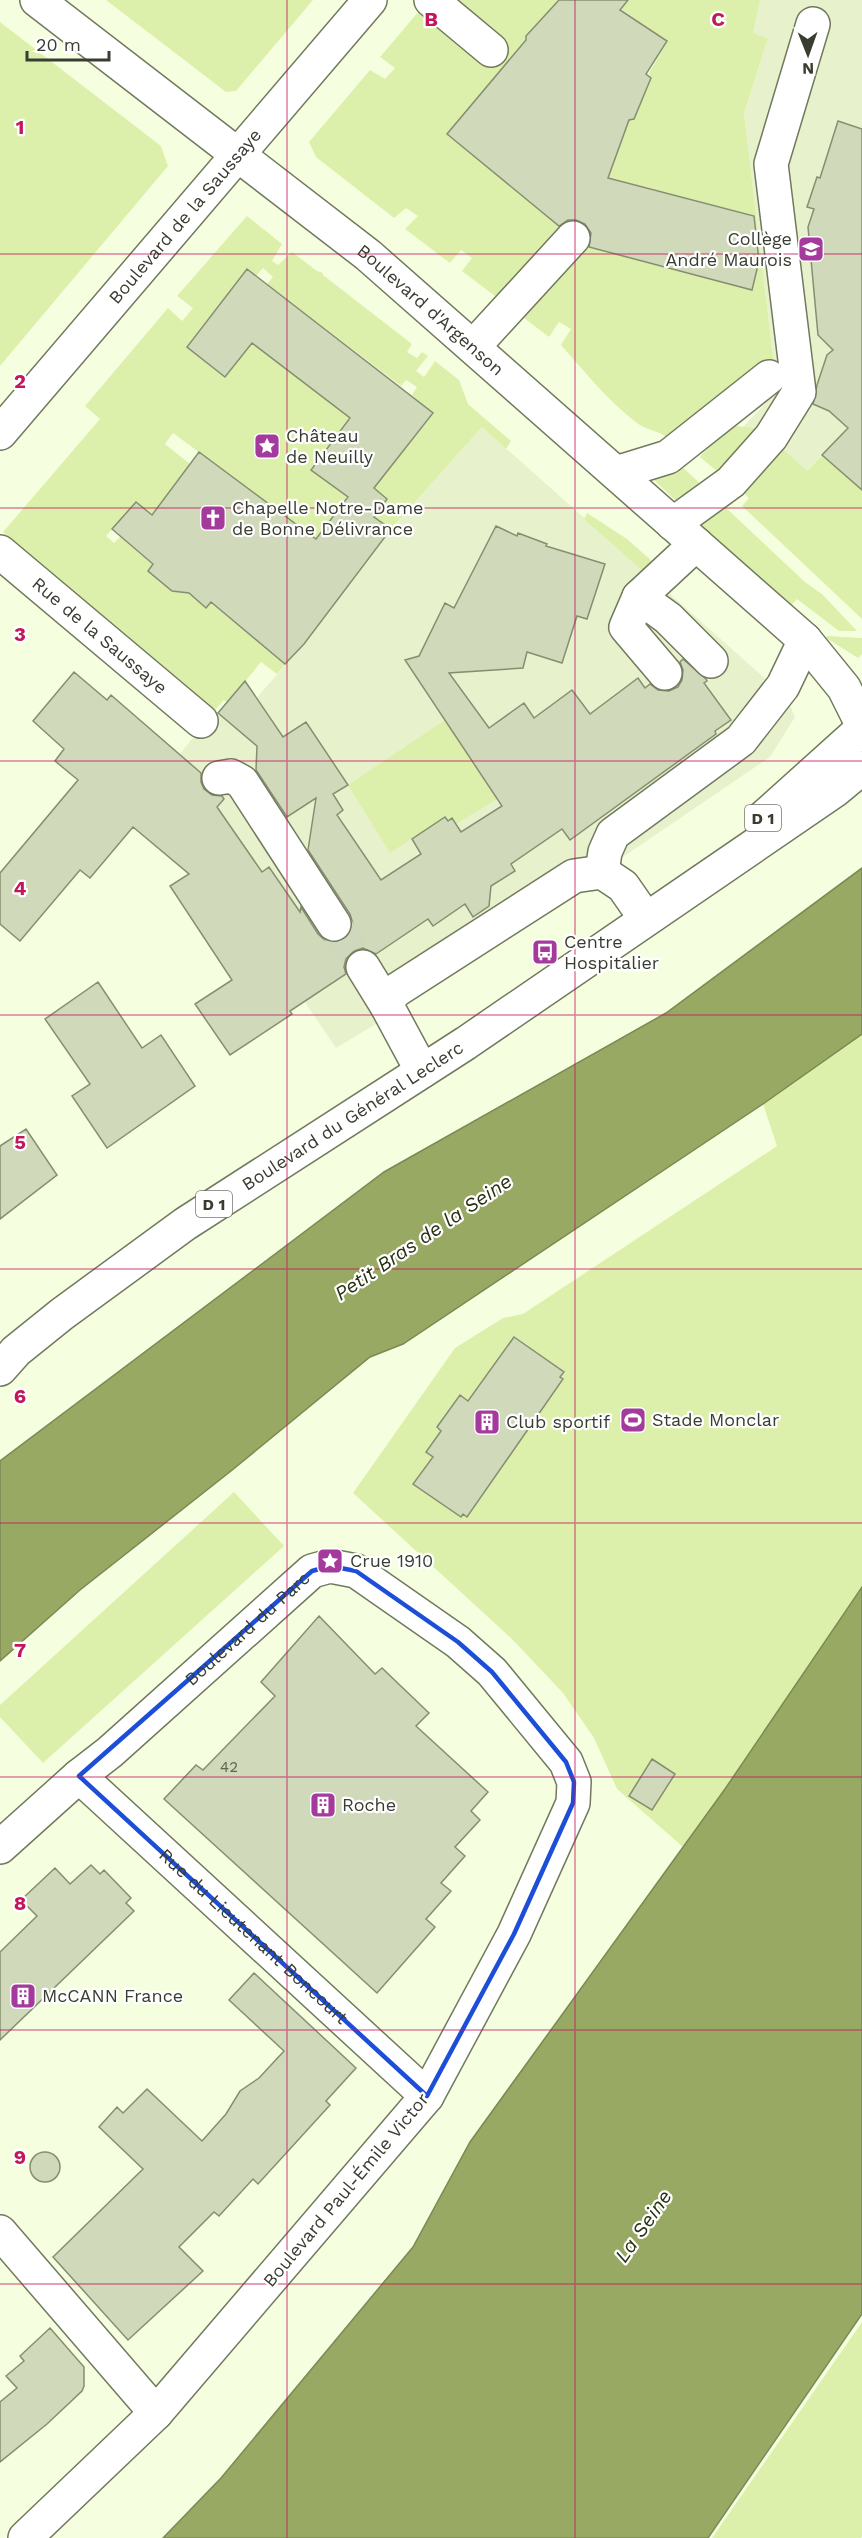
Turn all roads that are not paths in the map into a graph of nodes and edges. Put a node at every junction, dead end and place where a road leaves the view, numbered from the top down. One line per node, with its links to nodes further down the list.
1 (37, 0): 6 (street, Boulevard d'Argenson)
2 (370, 0): 6 (street, Boulevard de la Saussaye)
3 (430, 0): 5 (street)
4 (813, 24): 12 (street)
5 (491, 50)
6 (240, 154): 8 (street, Boulevard d'Argenson); 10 (street, Boulevard de la Saussaye)
7 (573, 237): 8 (street)
8 (472, 347): 11 (street, Boulevard d'Argenson)
9 (769, 377): 11 (street)
10 (0, 433)
11 (616, 473): 12 (street, Boulevard d'Argenson)
12 (684, 534): 14 (street); 15 (street, Boulevard d'Argenson)
13 (0, 552): 19 (street, Rue de la Saussaye)
14 (639, 597): 16 (street); 17 (street)
15 (805, 640): 18 (street, Boulevard d'Argenson); 20 (street, Boulevard d'Argenson); 24 (street)
16 (711, 661)
17 (664, 673)
18 (861, 676)
19 (201, 721)
20 (862, 724)
21 (862, 729): 25 (street, Boulevard du Général Leclerc / D 1)
22 (858, 768): 25 (street, Boulevard du Général Leclerc / D 1)
23 (219, 778): 26 (street)
24 (588, 874): 25 (street); 28 (street)
25 (655, 913): 29 (street, Boulevard du Général Leclerc / D 1)
26 (334, 924)
27 (363, 967): 28 (street)
28 (388, 1003): 29 (street)
29 (422, 1071): 30 (street, Boulevard du Général Leclerc / D 1)
30 (5, 1359)
31 (79, 1776): 32 (street, Boulevard du Parc); 33 (street, Boulevard du Parc); 34 (street, Rue du Lieutenant Boncourt)
32 (574, 1782): 34 (street, Boulevard Paul-Émile Victor)
33 (0, 1847)
34 (427, 2096): 36 (street, Boulevard Paul-Émile Victor)
35 (0, 2232): 36 (street)
36 (156, 2413): 37 (street, Boulevard Paul-Émile Victor)
37 (25, 2538)

